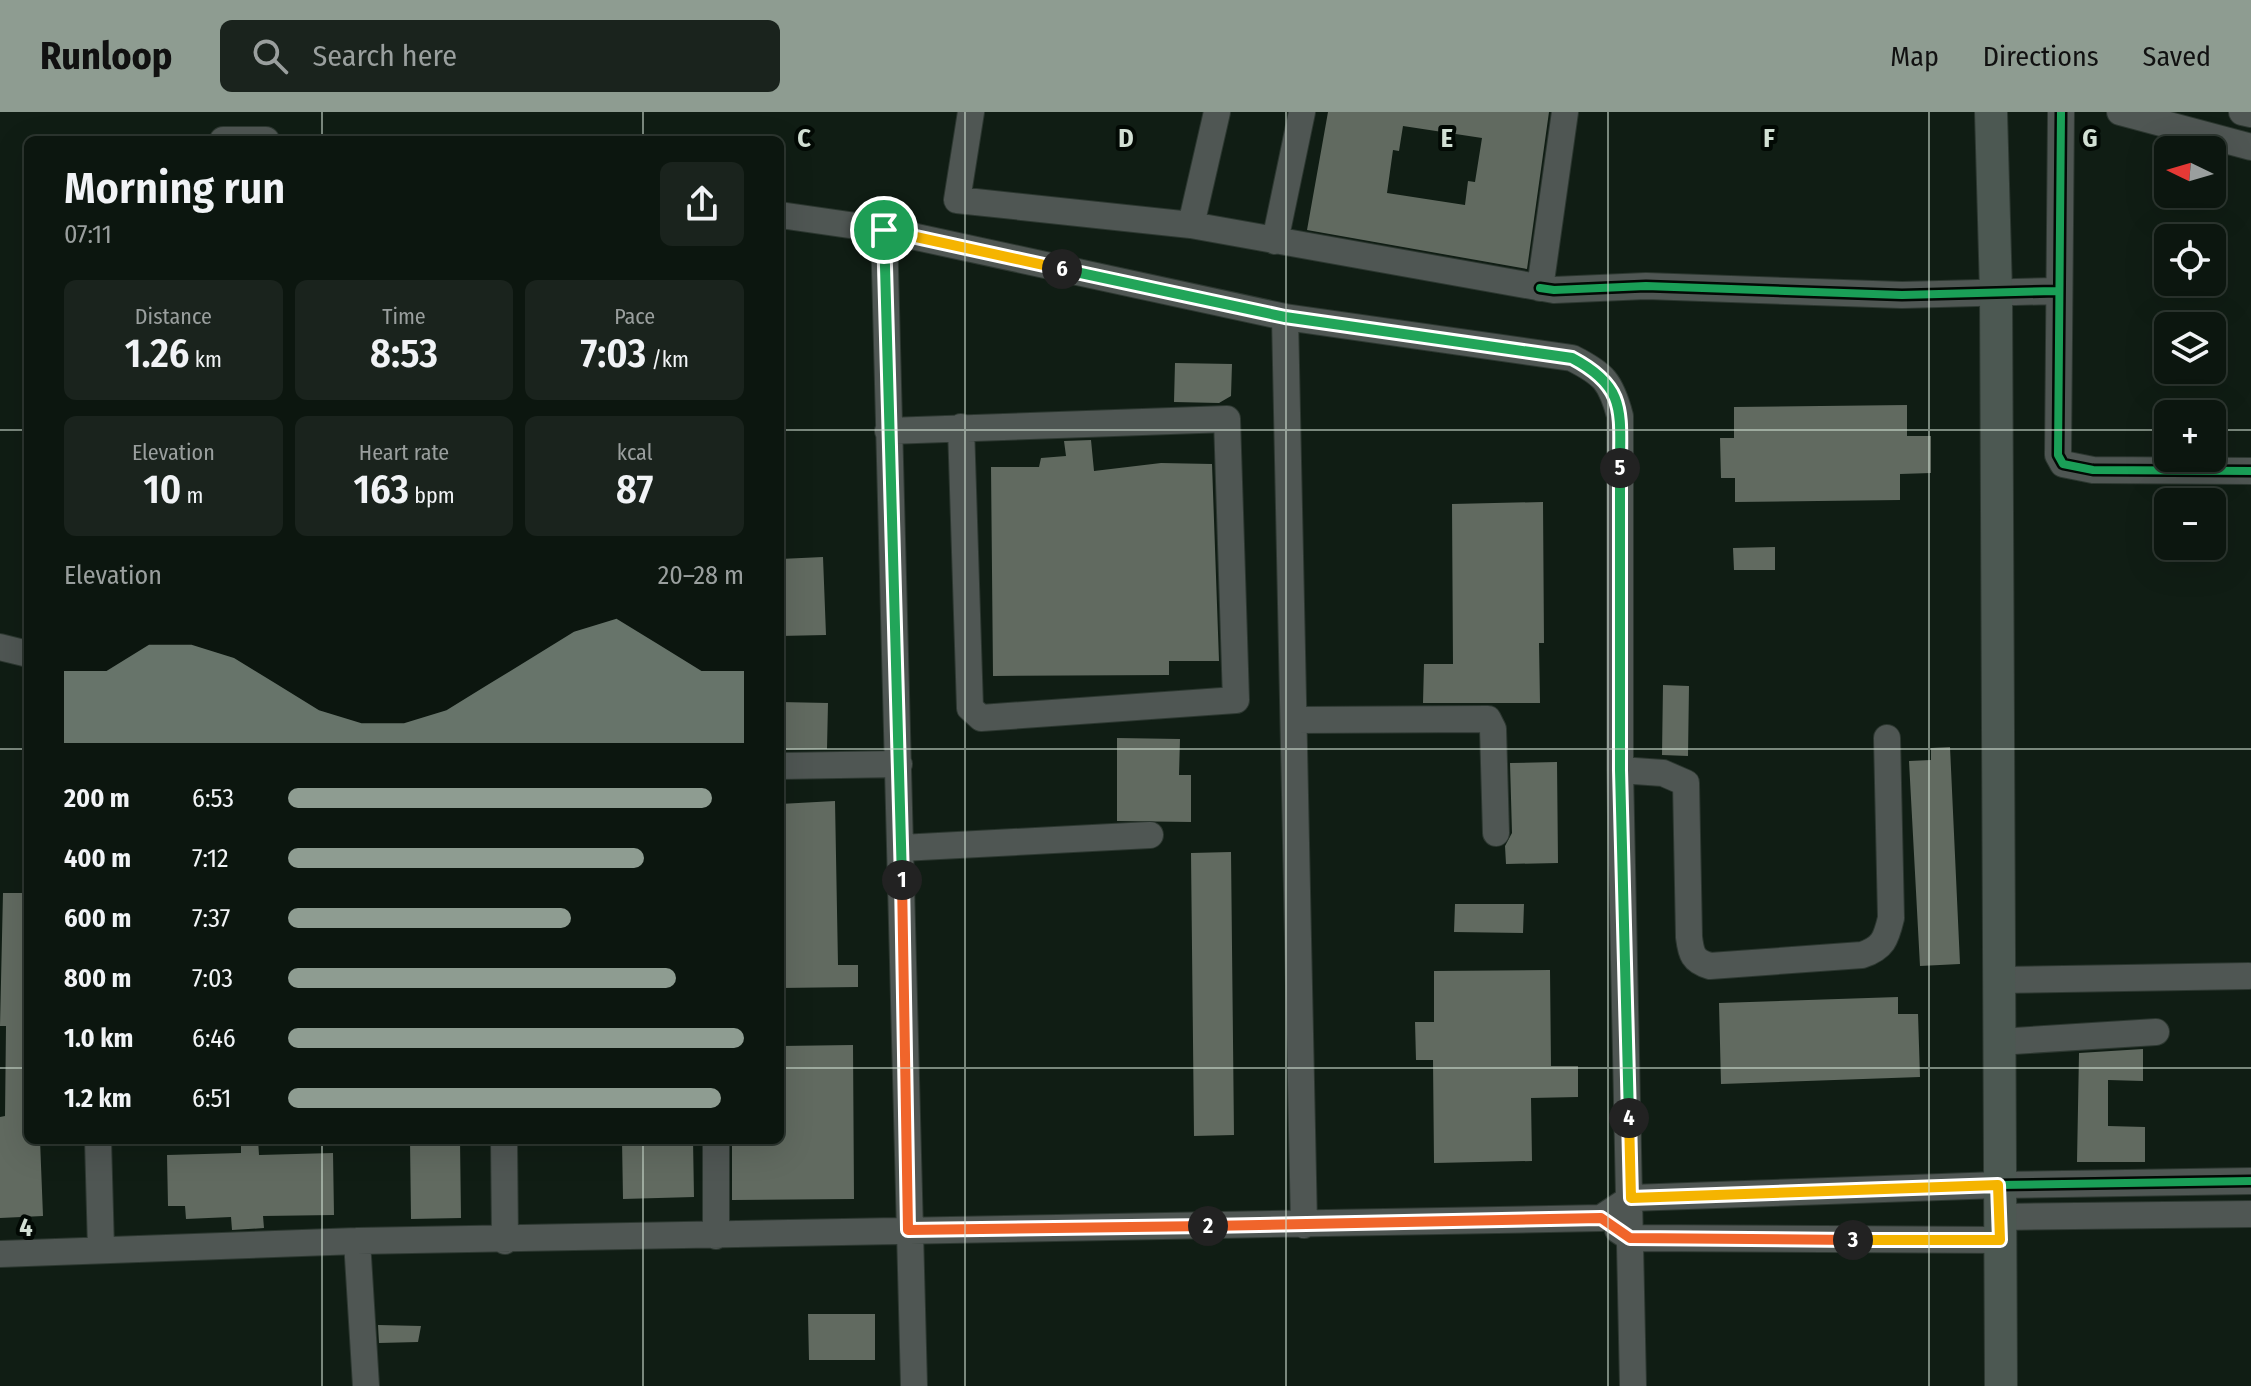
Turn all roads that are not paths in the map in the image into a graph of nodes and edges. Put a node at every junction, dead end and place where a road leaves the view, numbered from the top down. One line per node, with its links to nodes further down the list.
1 (971, 112): 12 (street)
2 (1217, 112): 12 (street)
3 (1302, 112): 14 (street)
4 (1565, 112): 15 (street)
5 (1991, 112): 17 (main road)
6 (2061, 112): 16 (street)
7 (2120, 112): 10 (street)
8 (2242, 112): 9 (street)
9 (2251, 114)
10 (2251, 147)
11 (784, 216): 13 (street)
12 (1191, 225): 14 (street)
13 (884, 230): 18 (street); 20 (street)
14 (1275, 241): 15 (street)
15 (1540, 288): 17 (street)
16 (2056, 291): 17 (street); 21 (street)
17 (1996, 292): 33 (main road)
18 (1285, 317): 24 (street); 28 (street)
19 (961, 427): 19 (street); 20 (street)
20 (888, 431): 26 (street)
21 (2251, 471)
22 (0, 647): 23 (street)
23 (24, 653)
24 (1294, 720): 29 (street); 44 (street)
25 (1887, 738): 28 (street)
26 (899, 764): 27 (street); 31 (street)
27 (784, 766)
28 (1620, 770): 41 (street)
29 (1496, 833)
30 (1150, 835): 31 (street)
31 (901, 848): 46 (street)
32 (2249, 976): 33 (street)
33 (1998, 980): 35 (main road)
34 (2156, 1032): 35 (street)
35 (1998, 1042): 40 (main road)
36 (98, 1144): 51 (street)
37 (504, 1144): 50 (street)
38 (716, 1144): 47 (street)
39 (2251, 1181): 40 (street)
40 (1998, 1185): 41 (street); 45 (main road)
41 (1631, 1198): 43 (street); 48 (street)
42 (2251, 1214): 45 (street)
43 (1601, 1218): 44 (street); 48 (street)
44 (1304, 1225): 46 (street)
45 (2000, 1229): 48 (street); 56 (main road)
46 (908, 1230): 47 (street); 54 (street)
47 (716, 1236): 50 (street)
48 (1630, 1238): 55 (street)
49 (357, 1241): 50 (street); 51 (street); 53 (street)
50 (505, 1241)
51 (101, 1249): 52 (street)
52 (0, 1254)
53 (366, 1386)
54 (914, 1386)
55 (1633, 1386)
56 (2001, 1386)

